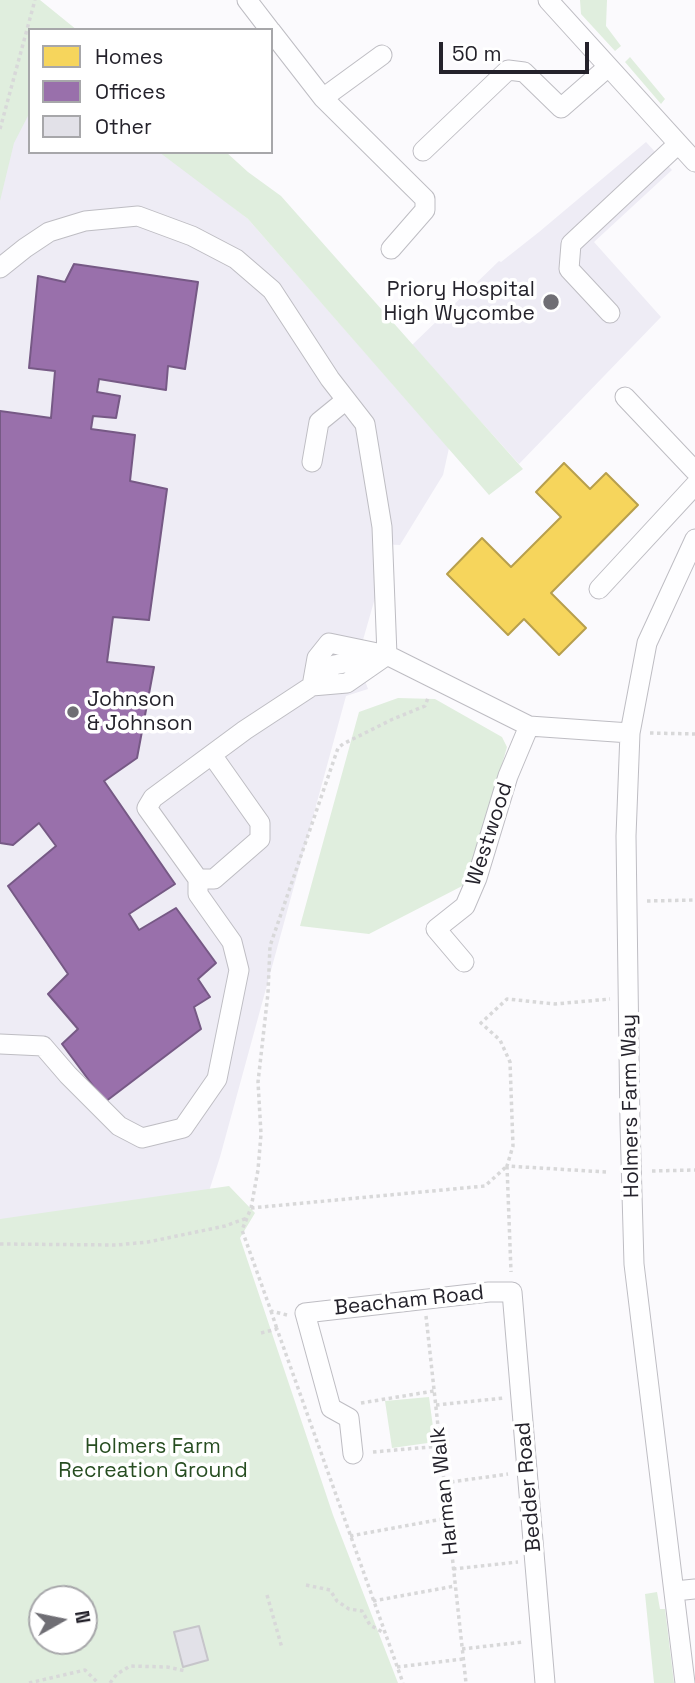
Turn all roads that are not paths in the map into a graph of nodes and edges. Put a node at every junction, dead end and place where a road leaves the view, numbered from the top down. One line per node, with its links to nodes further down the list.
1 (247, 0): 3 (street)
2 (550, 1): 6 (street)
3 (264, 28)
4 (273, 39): 7 (street)
5 (382, 55): 7 (street)
6 (608, 67): 8 (street); 9 (street)
7 (323, 97): 11 (street)
8 (678, 144): 10 (street); 13 (street)
9 (423, 151)
10 (695, 162)
11 (391, 248)
12 (0, 268): 15 (street)
13 (610, 313)
14 (625, 397): 17 (street)
15 (346, 400): 16 (street); 21 (street)
16 (310, 460)
17 (695, 471)
18 (695, 485): 20 (street)
19 (695, 539): 24 (street, Holmers Farm Way)
20 (599, 589)
21 (387, 655): 22 (street); 22 (street); 23 (street)
22 (312, 687): 25 (street)
23 (528, 726): 24 (street); 27 (street, Westwood)
24 (630, 733): 32 (street, Holmers Farm Way)
25 (212, 755): 26 (street); 26 (street)
26 (198, 879): 28 (street)
27 (464, 962)
28 (0, 1044)
29 (512, 1292): 30 (street, Beacham Road); 33 (street, Bedder Road)
30 (353, 1454)
31 (695, 1589): 32 (street)
32 (675, 1591): 34 (street, Holmers Farm Way)
33 (545, 1683)
34 (685, 1683)

